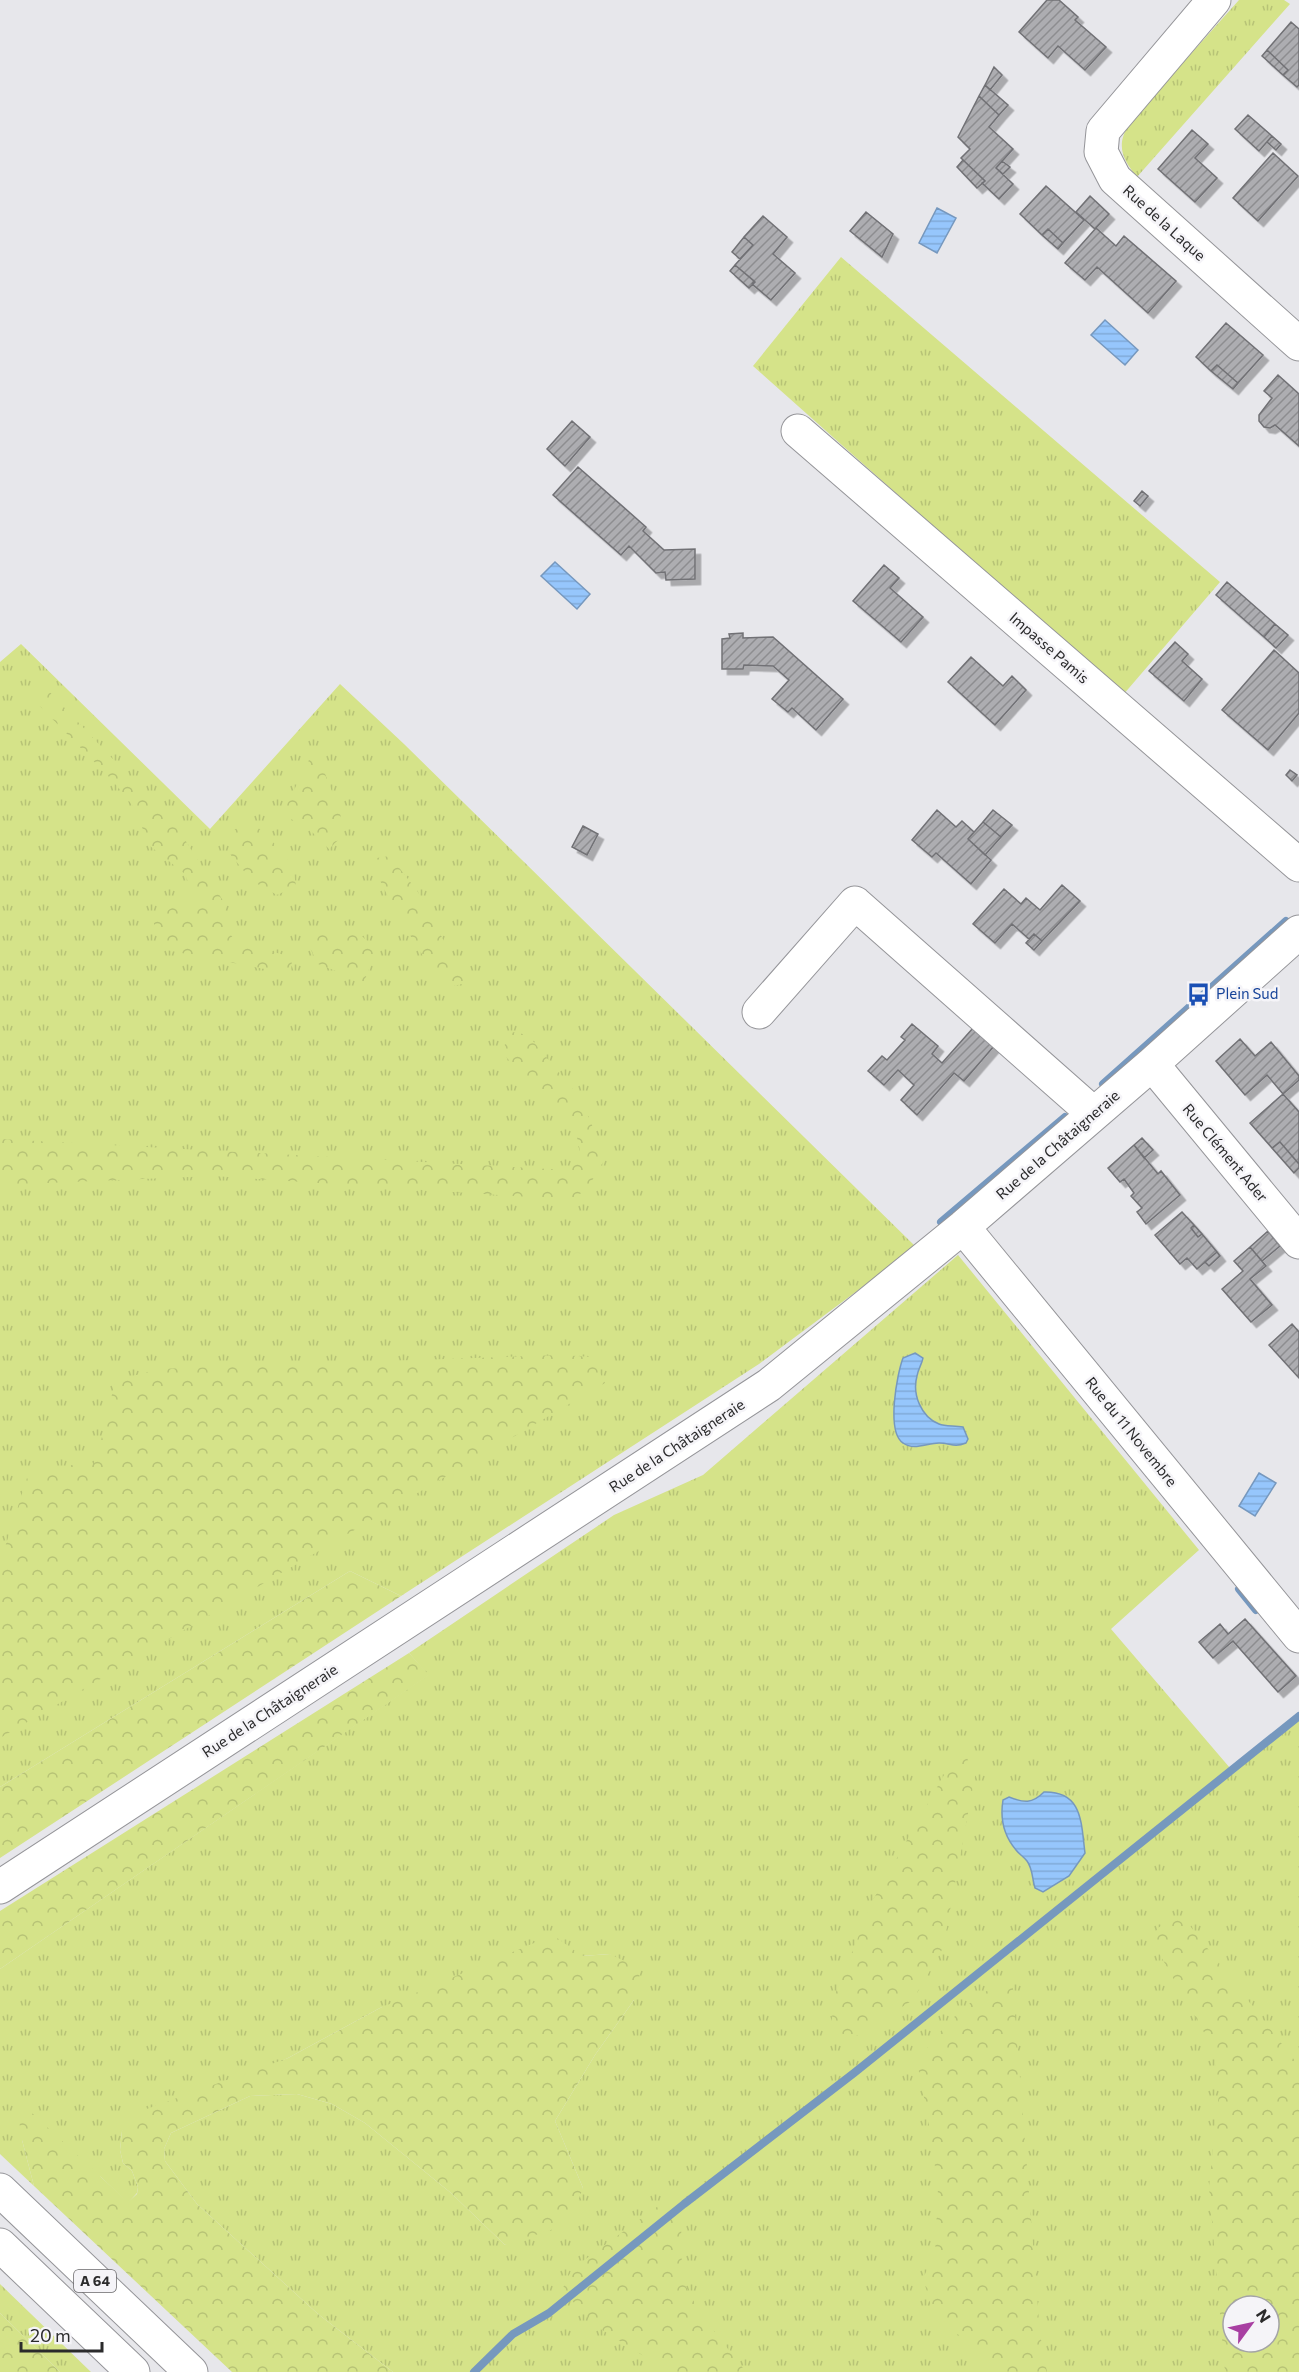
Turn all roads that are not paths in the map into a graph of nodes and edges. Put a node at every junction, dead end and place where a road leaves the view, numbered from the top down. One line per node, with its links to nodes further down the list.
1 (1214, 0): 2 (main road, Rue de la Laque)
2 (1299, 344)
3 (798, 430): 4 (main road, Impasse Pamis)
4 (1299, 865)
5 (1299, 932): 7 (main road, Rue de la Châtaigneraie)
6 (759, 1012): 8 (main road)
7 (1152, 1064): 8 (main road, Rue de la Châtaigneraie); 10 (main road, Rue Clément Ader)
8 (1094, 1114): 9 (main road, Rue de la Châtaigneraie)
9 (963, 1227): 11 (main road, Rue du 11 Novembre); 12 (main road, Rue de la Châtaigneraie)
10 (1299, 1242)
11 (1299, 1636)
12 (0, 1887)
13 (0, 2190): 16 (main road, A 64)
14 (0, 2245): 15 (main road, A 64)
15 (133, 2372)
16 (191, 2372)

